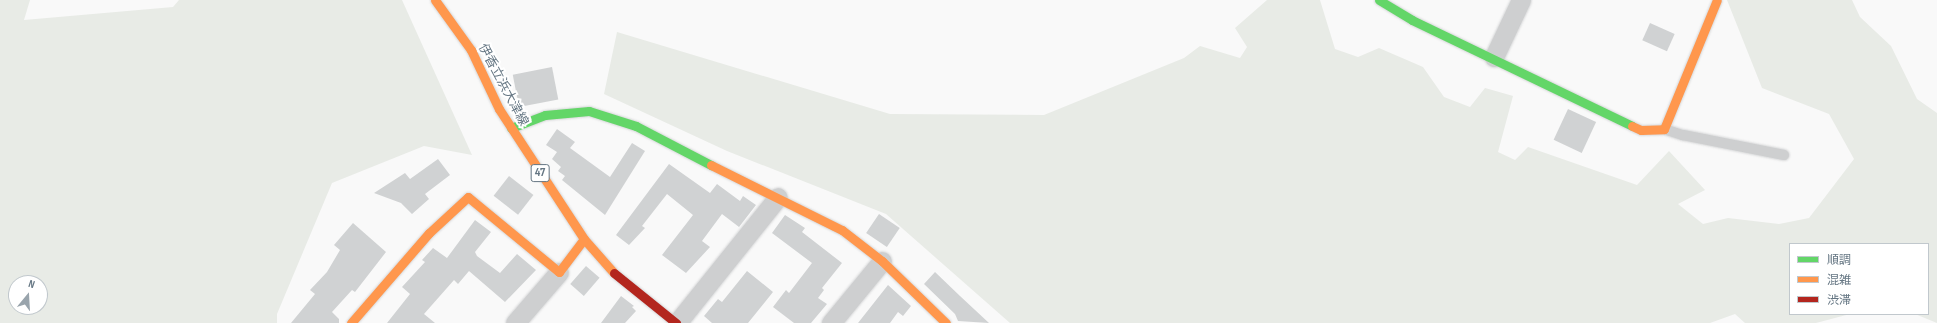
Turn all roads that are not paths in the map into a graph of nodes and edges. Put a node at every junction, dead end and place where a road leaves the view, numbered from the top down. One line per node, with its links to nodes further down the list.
1 (435, 0): 6 (street, 伊香立浜大津線 / 47)
2 (1379, 0): 5 (street)
3 (1521, 0): 5 (street)
4 (1717, 0): 7 (street)
5 (1494, 57): 7 (street)
6 (511, 128): 9 (street); 10 (street, 伊香立浜大津線 / 47)
7 (1664, 129): 8 (lane)
8 (1784, 155)
9 (778, 197): 11 (street); 15 (street)
10 (584, 239): 12 (street); 15 (street, 伊香立浜大津線 / 47)
11 (882, 261): 16 (street); 17 (street)
12 (559, 272): 13 (street); 14 (street)
13 (351, 323)
14 (515, 323)
15 (676, 323)
16 (831, 323)
17 (946, 323)

